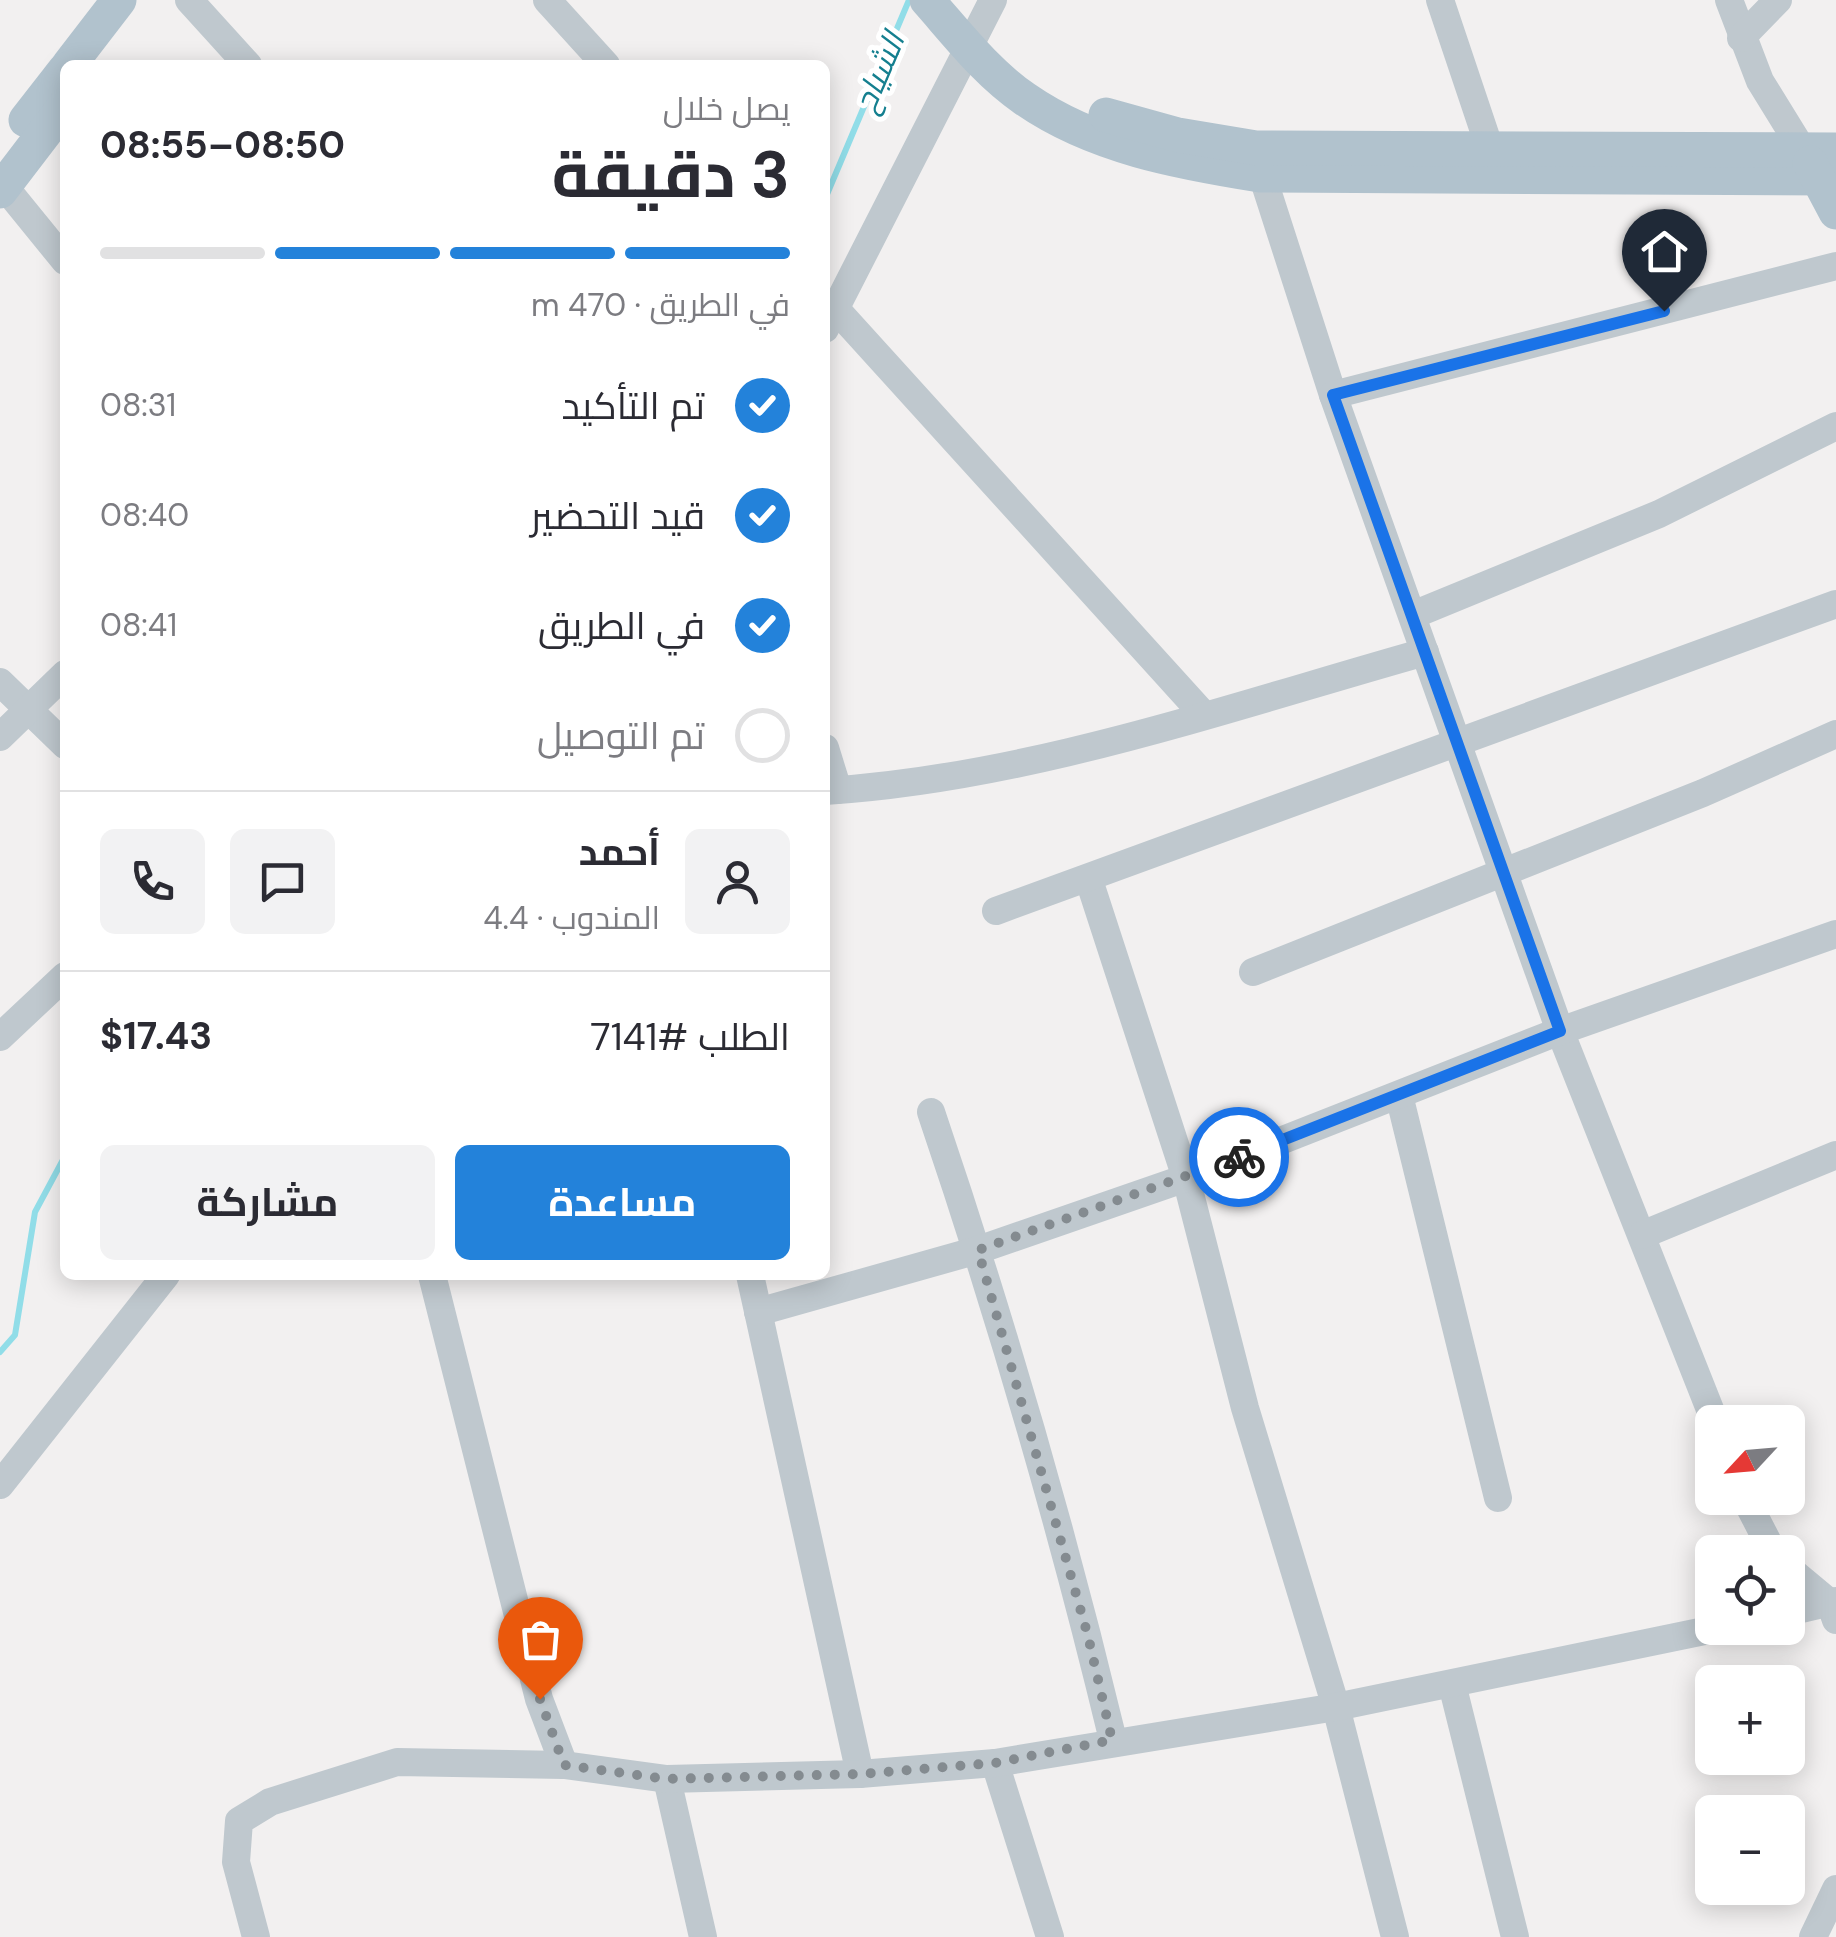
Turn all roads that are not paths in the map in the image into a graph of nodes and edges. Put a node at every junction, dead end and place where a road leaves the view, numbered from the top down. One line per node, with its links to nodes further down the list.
1 (119, 0): 11 (main road)
2 (144, 0): 12 (main road)
3 (189, 0): 13 (street)
4 (547, 0): 14 (street)
5 (993, 0): 9 (street)
6 (1440, 0): 17 (street)
7 (1729, 0): 10 (street)
8 (1778, 0): 10 (street)
9 (954, 18): 18 (main road); 24 (street)
10 (1741, 38): 19 (street)
11 (72, 60)
12 (100, 60)
13 (243, 60)
14 (601, 60)
15 (60, 79): 20 (main road)
16 (60, 112): 20 (main road)
17 (1489, 146): 18 (main road); 19 (main road)
18 (1258, 162): 19 (main road); 26 (street)
19 (1823, 164): 21 (main road)
20 (1, 177): 22 (street)
21 (1836, 212)
22 (60, 254)
23 (1836, 266): 26 (street)
24 (830, 316)
25 (830, 319): 34 (street)
26 (1333, 395): 29 (street)
27 (1836, 426): 29 (street)
28 (1836, 604): 38 (street)
29 (1413, 615): 30 (street)
30 (1425, 652): 34 (street); 38 (street)
31 (60, 679): 33 (street)
32 (0, 682): 33 (street)
33 (27, 710): 36 (street); 37 (street)
34 (1204, 714): 39 (street)
35 (1836, 734): 40 (street)
36 (0, 737)
37 (60, 740)
38 (1458, 745): 40 (street); 41 (street)
39 (832, 791)
40 (1506, 870): 44 (street); 46 (street)
41 (1089, 880): 42 (street); 51 (street)
42 (996, 911)
43 (1836, 934): 46 (street)
44 (1253, 972)
45 (60, 981): 47 (street)
46 (1560, 1031): 48 (street); 52 (street)
47 (0, 1037)
48 (1399, 1095): 51 (street); 60 (street)
49 (931, 1112): 53 (street)
50 (1836, 1155): 52 (street)
51 (1186, 1178): 53 (street); 66 (street)
52 (1642, 1235): 58 (street)
53 (978, 1250): 57 (street); 67 (street)
54 (162, 1280): 59 (street)
55 (433, 1280): 69 (street)
56 (751, 1280): 57 (street)
57 (758, 1312): 70 (street)
58 (1708, 1405)
59 (0, 1485)
60 (1498, 1498)
61 (1805, 1583): 62 (street)
62 (1834, 1608): 63 (street)
63 (1805, 1611)
64 (1695, 1633): 65 (street)
65 (1452, 1684): 66 (street); 78 (street)
66 (1336, 1707): 67 (street); 77 (street)
67 (1112, 1740): 68 (street)
68 (995, 1763): 70 (street); 76 (street)
69 (564, 1765): 71 (street); 74 (street)
70 (860, 1774): 71 (street)
71 (666, 1779): 75 (street)
72 (1836, 1889): 73 (street)
73 (1813, 1936)
74 (256, 1937)
75 (702, 1937)
76 (1050, 1937)
77 (1395, 1937)
78 (1516, 1937)

